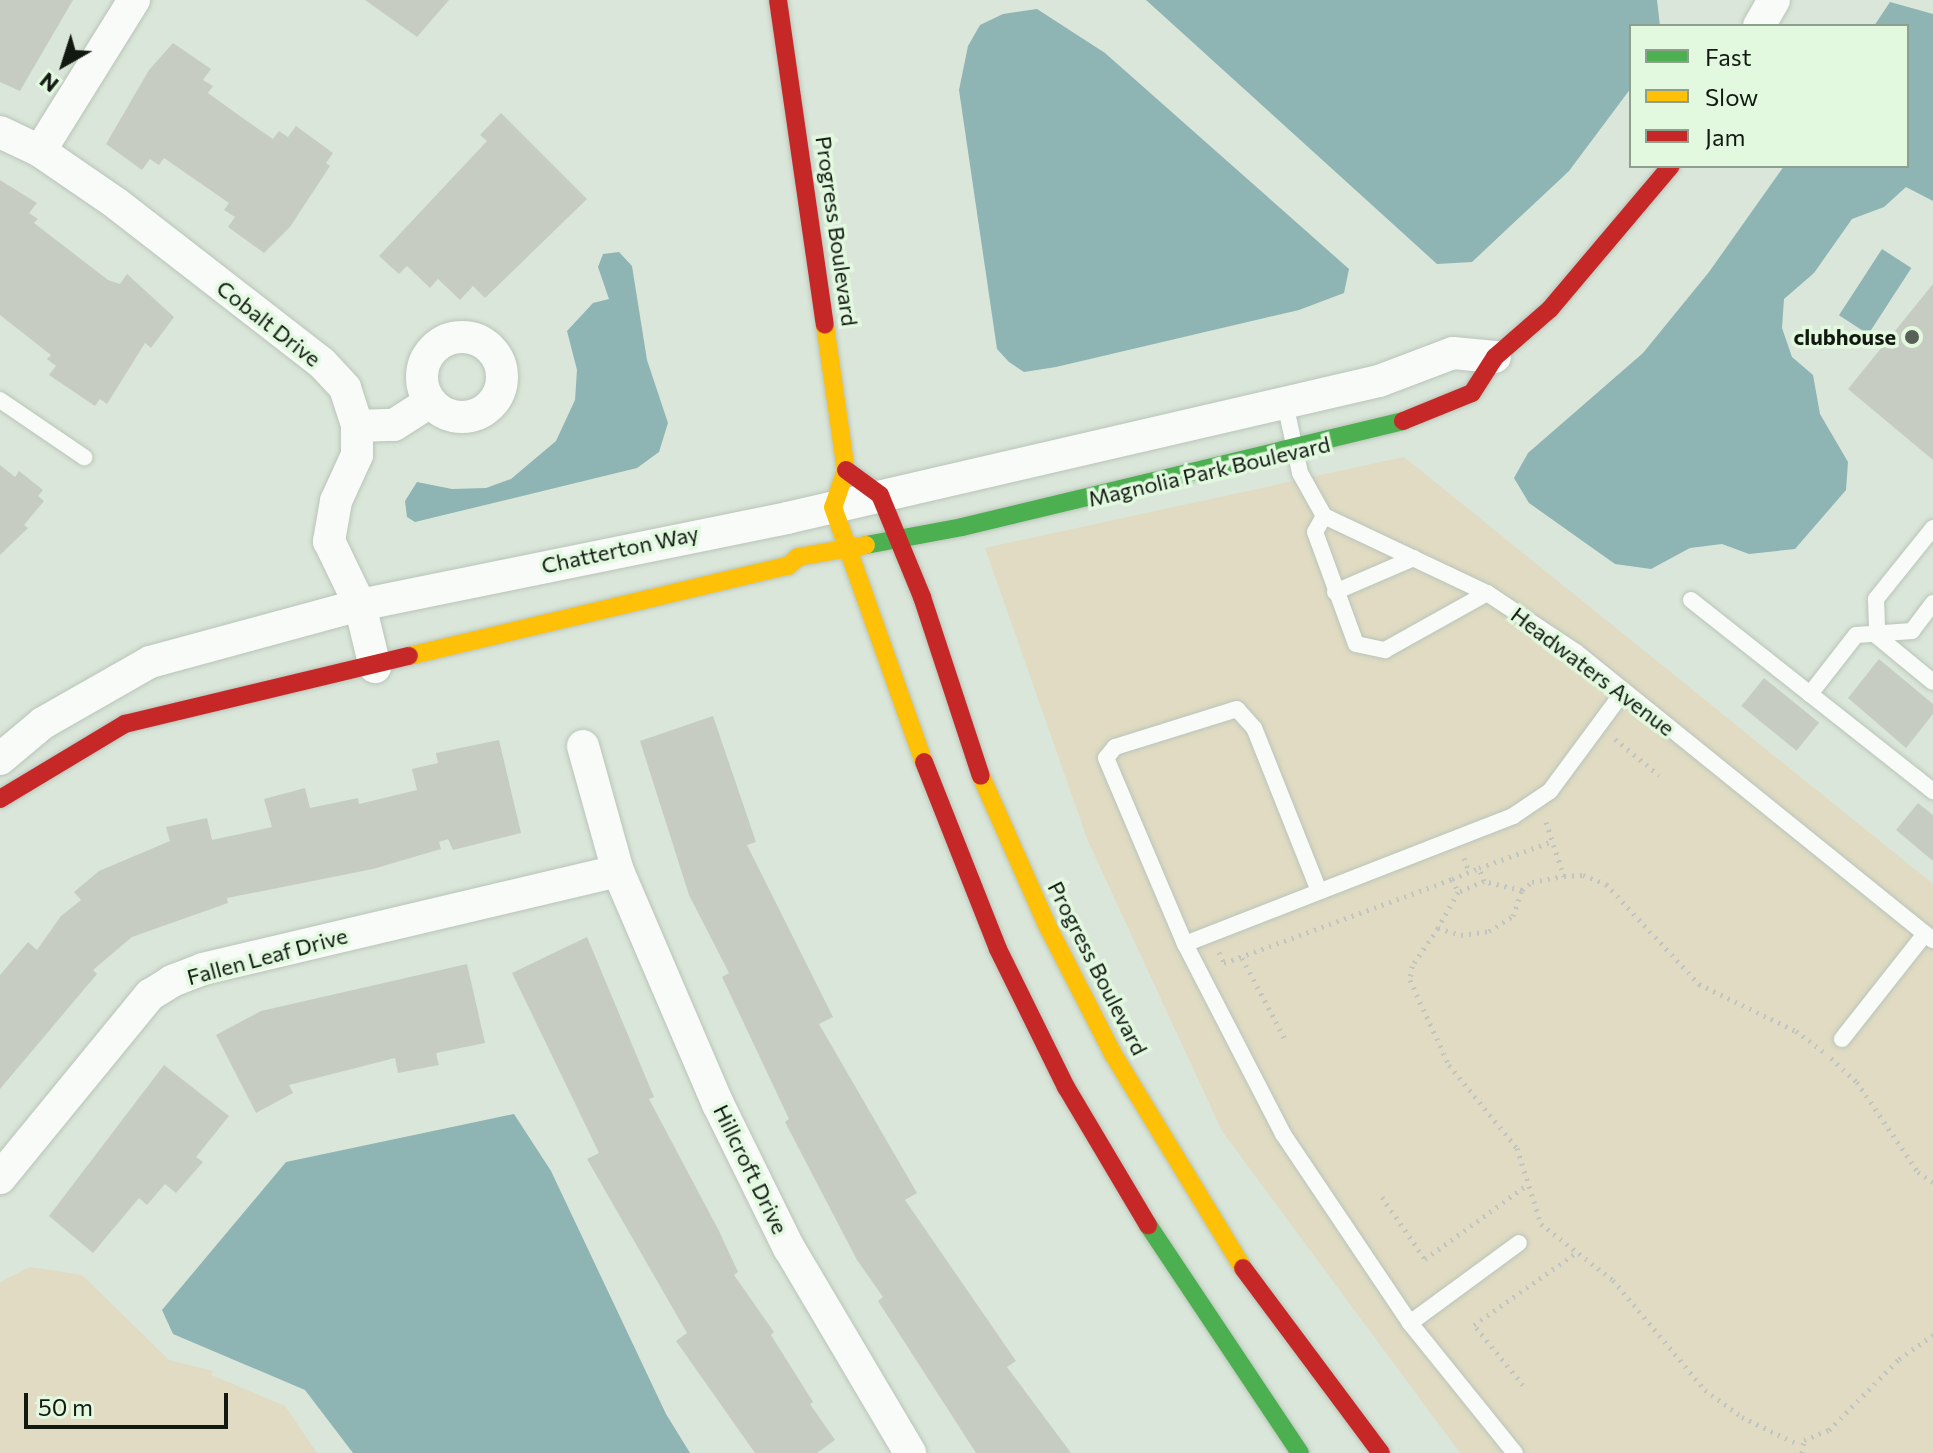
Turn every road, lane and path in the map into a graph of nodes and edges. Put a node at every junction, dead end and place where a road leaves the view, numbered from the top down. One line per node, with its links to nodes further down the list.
1 (134, 0): 6 (street)
2 (778, 0): 15 (main road, Progress Boulevard)
3 (1774, 0): 4 (street)
4 (1760, 24)
5 (0, 132): 6 (street, Cobalt Drive)
6 (40, 151): 12 (street, Cobalt Drive)
7 (1669, 168): 8 (main road, Magnolia Park Boulevard)
8 (1495, 357): 11 (street); 13 (main road, Magnolia Park Boulevard)
9 (0, 400): 14 (lane)
10 (430, 402): 12 (street)
11 (1285, 403): 13 (lane); 16 (street)
12 (357, 426): 27 (street, Cobalt Drive)
13 (1295, 453): 18 (lane); 20 (main road, Magnolia Park Boulevard)
14 (84, 457)
15 (846, 470): 16 (main road); 17 (main road, Progress Boulevard)
16 (880, 495): 17 (street, Chatterton Way); 20 (main road, Progress Boulevard)
17 (833, 507): 21 (main road); 27 (street, Chatterton Way)
18 (1324, 516): 22 (lane, Headwaters Avenue); 23 (lane)
19 (1933, 528): 28 (lane)
20 (898, 540): 21 (main road, Magnolia Park Boulevard); 68 (main road, Progress Boulevard)
21 (849, 547): 29 (main road, Magnolia Park Boulevard); 67 (main road)
22 (1414, 558): 23 (lane); 24 (lane, Headwaters Avenue)
23 (1335, 592): 24 (lane)
24 (1487, 593): 31 (lane, Headwaters Avenue)
25 (1691, 600): 32 (lane)
26 (1933, 603): 28 (lane)
27 (360, 605): 29 (street); 35 (street, Chatterton Way)
28 (1877, 636): 30 (lane); 32 (lane)
29 (375, 667): 38 (main road)
30 (1933, 682)
31 (1624, 691): 47 (lane); 51 (lane, Headwaters Avenue)
32 (1810, 694): 37 (lane)
33 (1614, 738): 36 (path)
34 (583, 746): 42 (street, Hillcroft Drive)
35 (0, 759)
36 (1659, 775)
37 (1931, 784)
38 (0, 799)
39 (1543, 824): 40 (path)
40 (1550, 842): 41 (path); 43 (path)
41 (1479, 868): 44 (path); 45 (path)
42 (618, 871): 56 (street, Fallen Leaf Drive); 66 (street, Hillcroft Drive)
43 (1564, 876): 46 (path); 57 (path)
44 (1452, 879): 48 (path); 53 (path)
45 (1484, 881): 46 (path); 48 (path)
46 (1522, 890): 49 (path)
47 (1319, 891): 50 (lane); 52 (lane)
48 (1458, 892): 49 (path)
49 (1438, 928): 58 (path)
50 (1211, 934): 52 (lane); 53 (path)
51 (1929, 937): 55 (lane)
52 (1185, 944): 62 (lane)
53 (1242, 958): 54 (path)
54 (1285, 1039)
55 (1842, 1039)
56 (0, 1178)
57 (1933, 1182)
58 (1527, 1185): 59 (path); 61 (path)
59 (1382, 1197)
60 (1519, 1243): 62 (lane)
61 (1577, 1252): 64 (path); 65 (path)
62 (1410, 1323): 69 (lane)
63 (1933, 1335): 65 (path)
64 (1523, 1385)
65 (1800, 1445): 70 (path)
66 (910, 1453)
67 (1300, 1453)
68 (1381, 1453)
69 (1515, 1453)
70 (1802, 1453)

